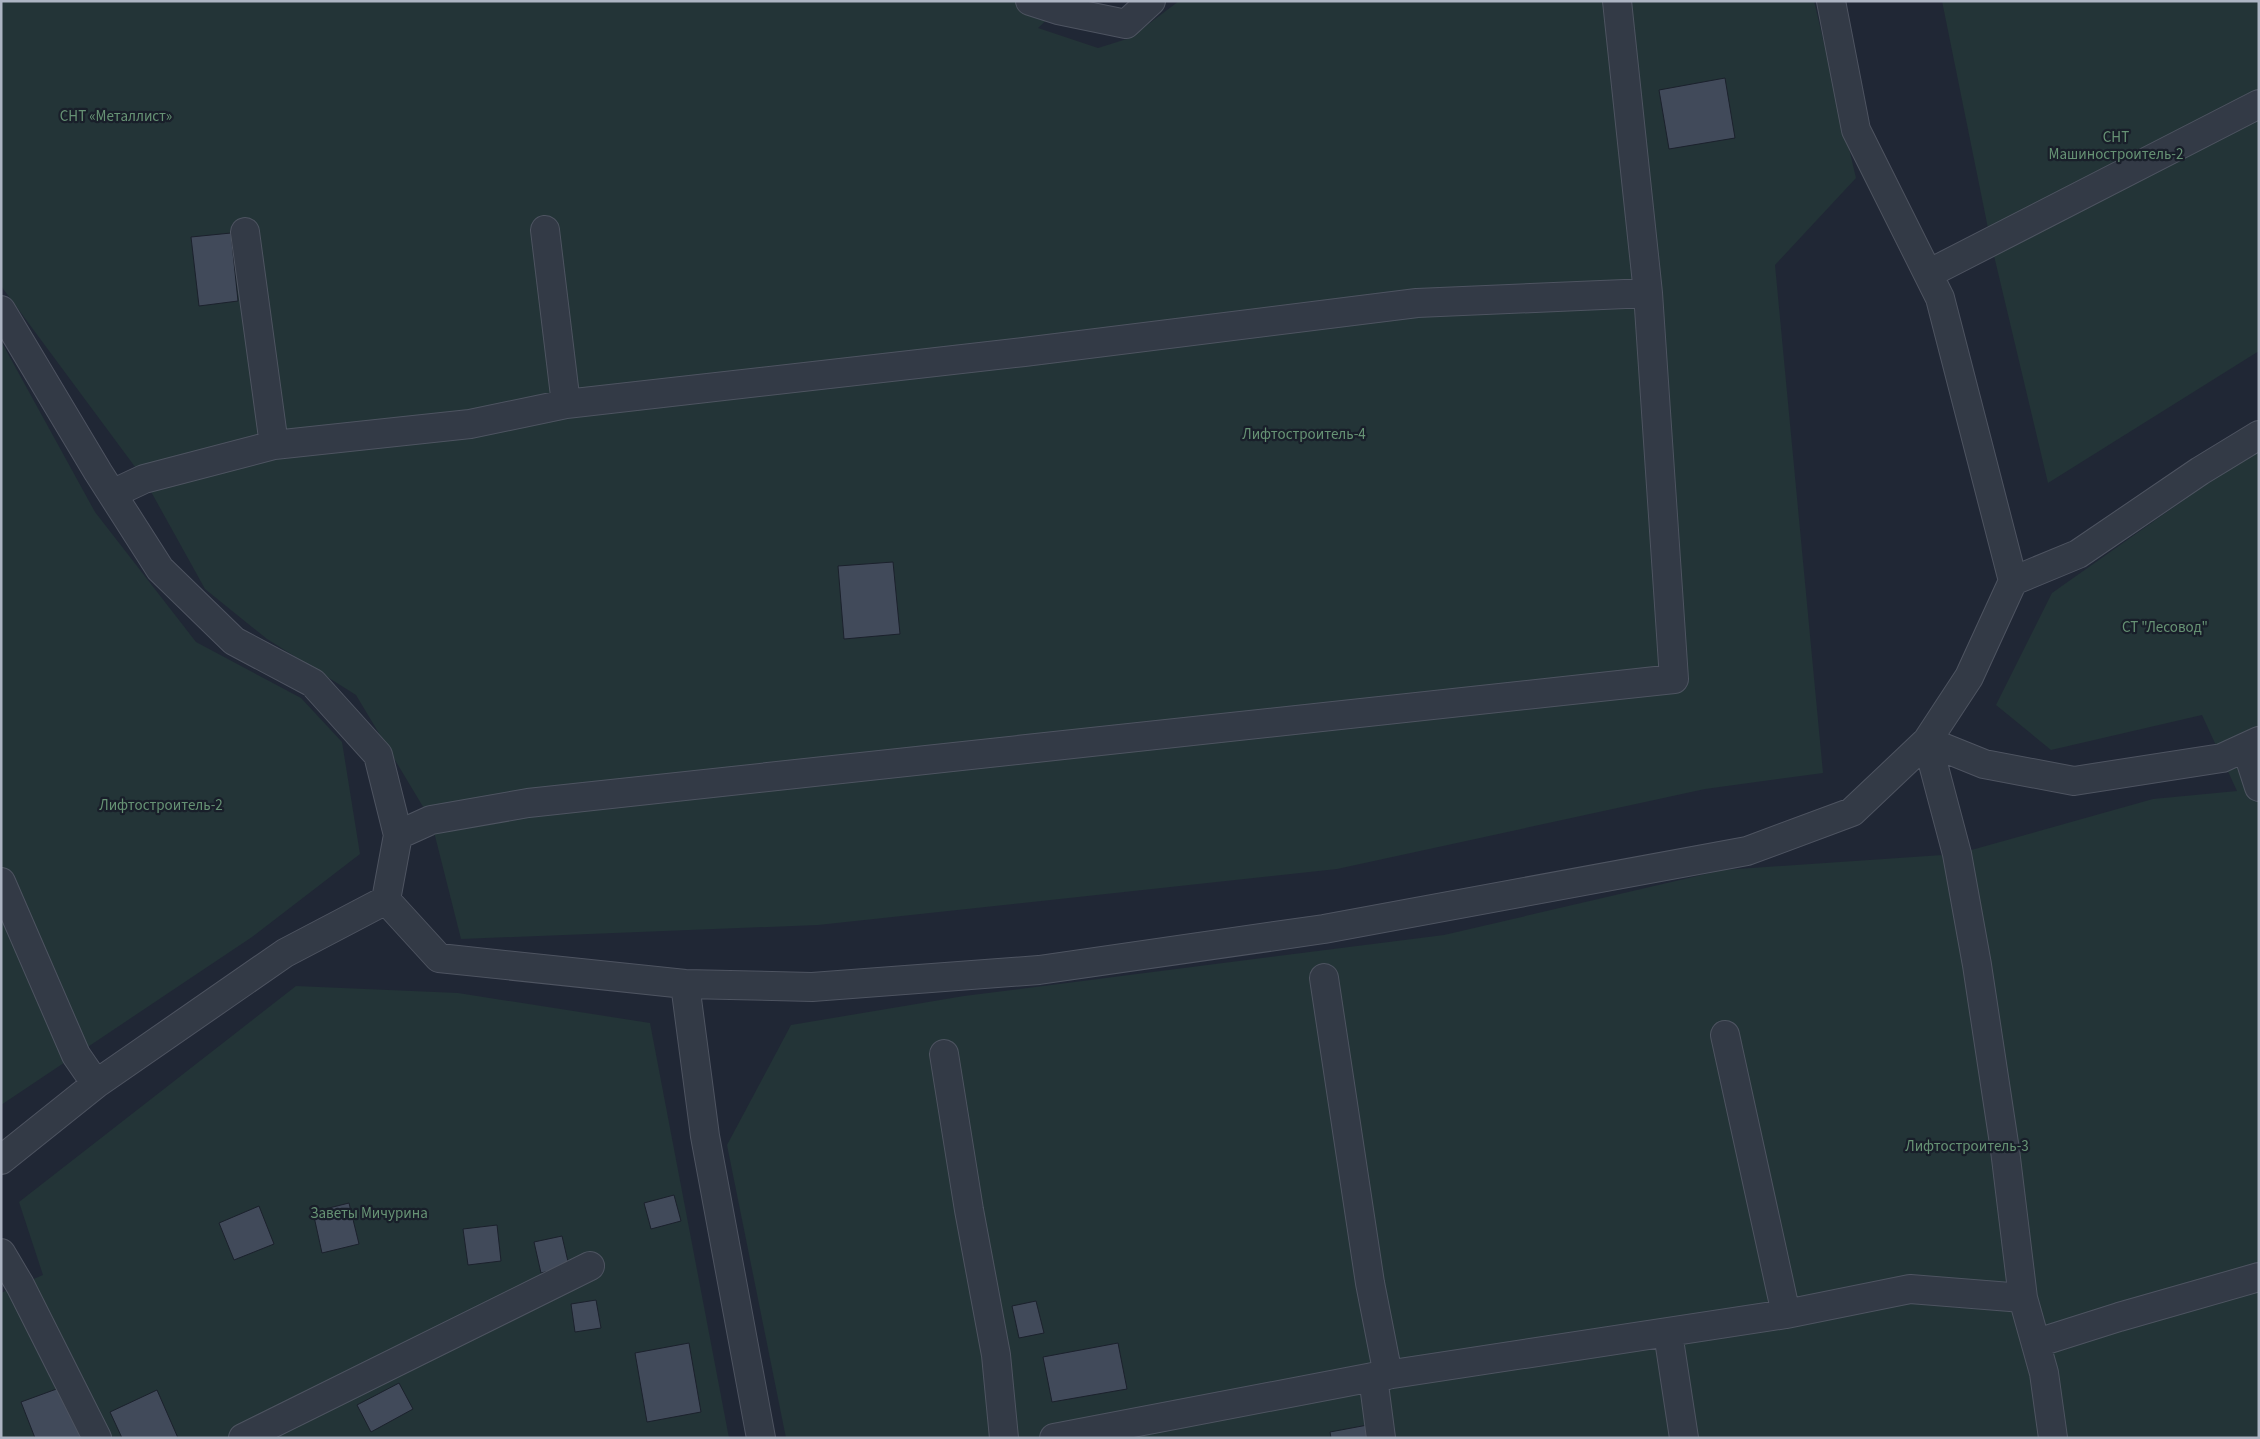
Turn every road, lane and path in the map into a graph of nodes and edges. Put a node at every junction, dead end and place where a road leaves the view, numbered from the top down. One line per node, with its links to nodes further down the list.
1 (1030, 1): 2 (lane)
2 (1151, 1)
3 (1617, 1): 9 (lane)
4 (1830, 1): 8 (lane)
5 (2259, 104): 8 (lane)
6 (545, 230): 11 (lane)
7 (245, 232): 13 (lane)
8 (1928, 274): 15 (lane)
9 (1648, 294): 11 (lane); 19 (lane)
10 (1, 310): 14 (lane)
11 (566, 404): 13 (lane)
12 (2259, 435): 15 (lane)
13 (274, 445): 14 (lane)
14 (112, 494): 19 (lane)
15 (2013, 581): 16 (lane)
16 (1927, 741): 17 (lane); 23 (lane); 31 (lane)
17 (2252, 744): 18 (lane)
18 (2259, 787)
19 (398, 835): 21 (lane)
20 (1, 882): 26 (lane)
21 (386, 900): 23 (lane); 26 (lane)
22 (1324, 978): 35 (lane)
23 (685, 984): 38 (lane)
24 (1725, 1035): 32 (lane)
25 (944, 1054): 39 (lane)
26 (96, 1084): 27 (lane)
27 (1, 1160)
28 (1, 1253): 36 (lane)
29 (590, 1266): 37 (lane)
30 (2259, 1277): 34 (lane)
31 (2023, 1298): 32 (lane); 34 (lane)
32 (1786, 1314): 33 (lane)
33 (1668, 1333): 35 (lane); 42 (lane)
34 (2037, 1343): 43 (lane)
35 (1380, 1376): 40 (lane); 41 (lane)
36 (96, 1438)
37 (243, 1438)
38 (761, 1438)
39 (1004, 1438)
40 (1054, 1438)
41 (1381, 1438)
42 (1684, 1438)
43 (2054, 1438)

